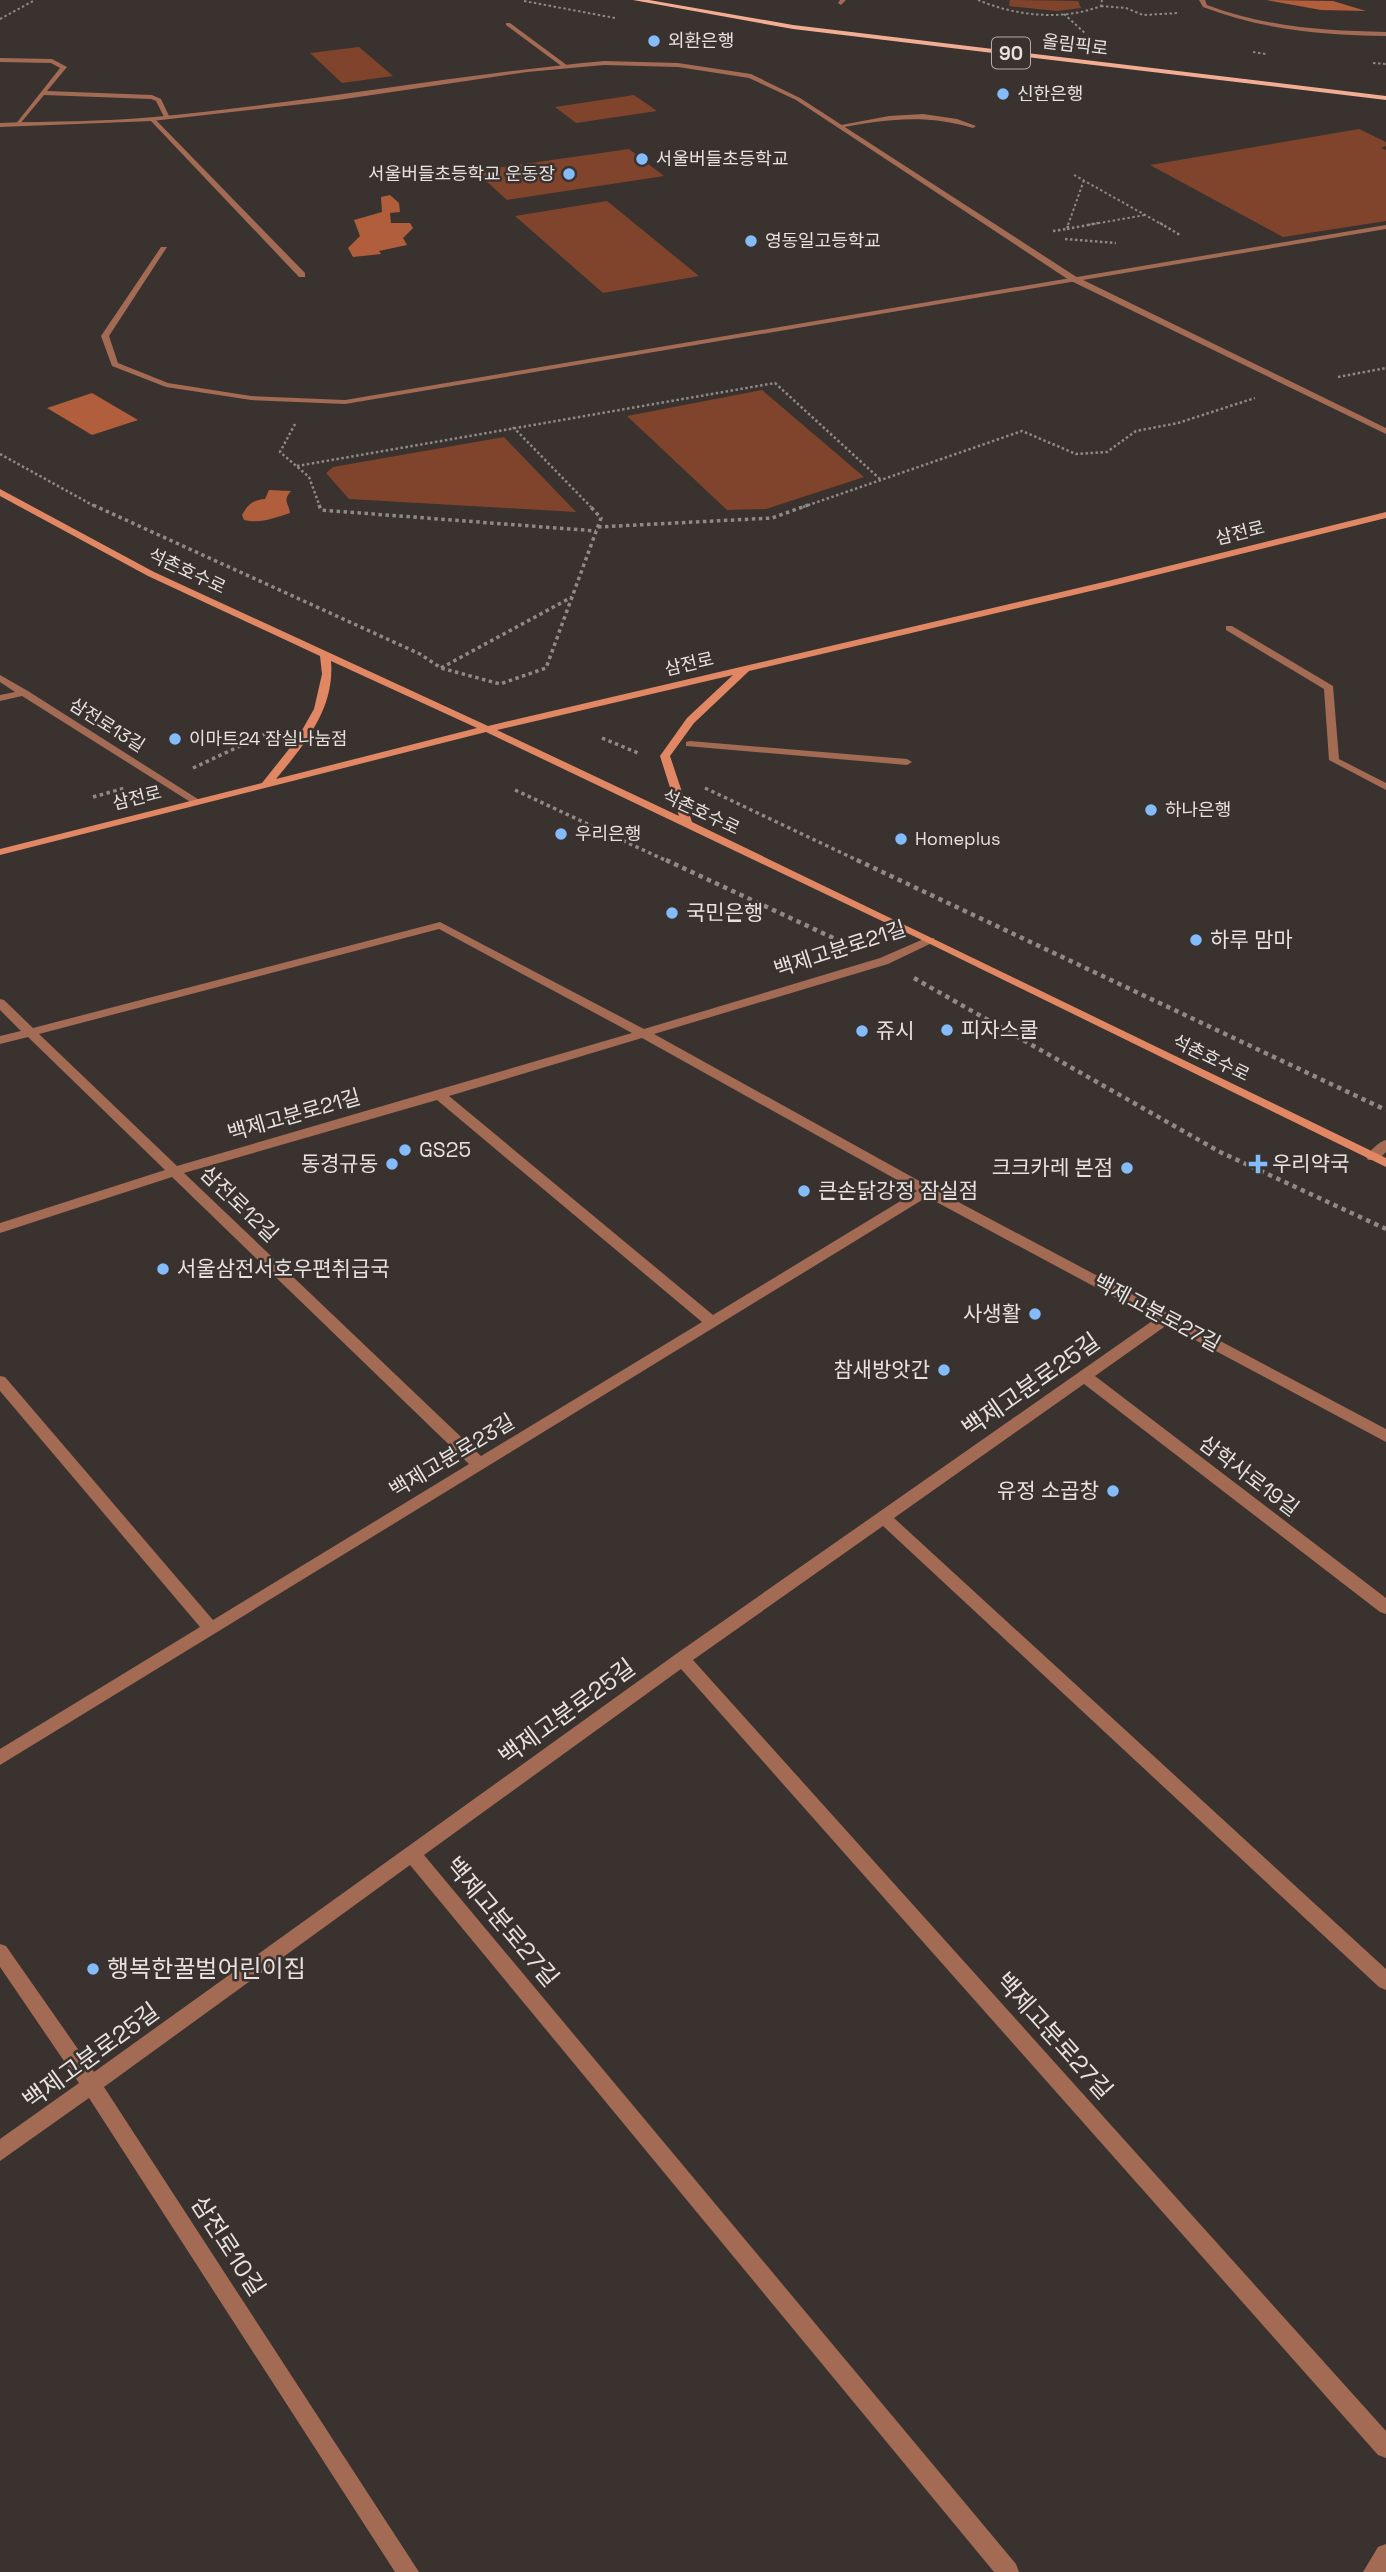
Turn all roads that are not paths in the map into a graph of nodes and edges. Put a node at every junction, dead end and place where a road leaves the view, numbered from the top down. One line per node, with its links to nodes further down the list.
1 (637, 0): 8 (main road, 올림픽로 / 90)
2 (1202, 0): 4 (street)
3 (508, 24): 6 (street)
4 (1386, 34)
5 (0, 61): 7 (street)
6 (566, 66): 9 (street); 13 (street)
7 (42, 93): 9 (street); 11 (street)
8 (1386, 98)
9 (167, 118): 10 (street)
10 (152, 119): 11 (street); 17 (street)
11 (17, 124): 12 (street)
12 (0, 125)
13 (839, 126): 14 (street); 18 (street)
14 (973, 126)
15 (1386, 228): 18 (street)
16 (164, 249): 18 (street)
17 (302, 275)
18 (1072, 278): 19 (street)
19 (1386, 431)
20 (0, 492): 23 (main road, 석촌호수로)
21 (1386, 514): 24 (main road, 삼전로)
22 (1229, 628): 32 (street)
23 (325, 654): 28 (main road, 석촌호수로); 31 (main road)
24 (745, 669): 28 (main road, 삼전로); 34 (main road)
25 (0, 678): 26 (street, 삼전로13길)
26 (24, 693): 27 (street); 33 (street, 삼전로13길)
27 (0, 698)
28 (487, 729): 31 (main road, 삼전로); 34 (main road, 석촌호수로)
29 (691, 744): 30 (street)
30 (908, 762)
31 (265, 784): 33 (main road, 삼전로)
32 (1386, 787)
33 (196, 802): 35 (main road, 삼전로)
34 (687, 824): 36 (main road, 석촌호수로)
35 (0, 852)
36 (930, 940): 39 (street, 백제고분로21길); 43 (main road, 석촌호수로)
37 (0, 1003): 38 (street, 삼전로12길)
38 (32, 1031): 39 (street); 40 (street); 45 (street, 삼전로12길)
39 (642, 1033): 41 (street, 백제고분로21길); 46 (street)
40 (0, 1040)
41 (439, 1095): 45 (street, 백제고분로21길); 49 (street)
42 (1386, 1144): 43 (street)
43 (1373, 1157): 44 (main road, 석촌호수로)
44 (1386, 1163)
45 (175, 1171): 47 (street, 백제고분로21길); 53 (street, 삼전로12길)
46 (926, 1191): 48 (street, 백제고분로27길); 49 (street, 백제고분로23길)
47 (0, 1228)
48 (1167, 1318): 50 (street, 백제고분로25길); 52 (street, 백제고분로27길)
49 (711, 1322): 53 (street, 백제고분로23길)
50 (1086, 1377): 54 (street, 백제고분로25길); 55 (street, 삼학사로19길)
51 (0, 1381): 56 (street)
52 (1386, 1436)
53 (479, 1464): 56 (street, 백제고분로23길)
54 (884, 1518): 57 (street, 백제고분로25길); 61 (street)
55 (1386, 1607)
56 (210, 1628): 58 (street, 백제고분로23길)
57 (682, 1659): 59 (street, 백제고분로25길); 64 (street, 백제고분로27길)
58 (0, 1758)
59 (412, 1854): 62 (street, 백제고분로25길); 67 (street, 백제고분로27길)
60 (0, 1952): 62 (street, 삼전로10길)
61 (1386, 1981)
62 (93, 2087): 63 (street, 백제고분로25길); 66 (street, 삼전로10길)
63 (0, 2151)
64 (1386, 2447)
65 (1386, 2555): 68 (street)
66 (408, 2572)
67 (1008, 2572)
68 (1374, 2572)

